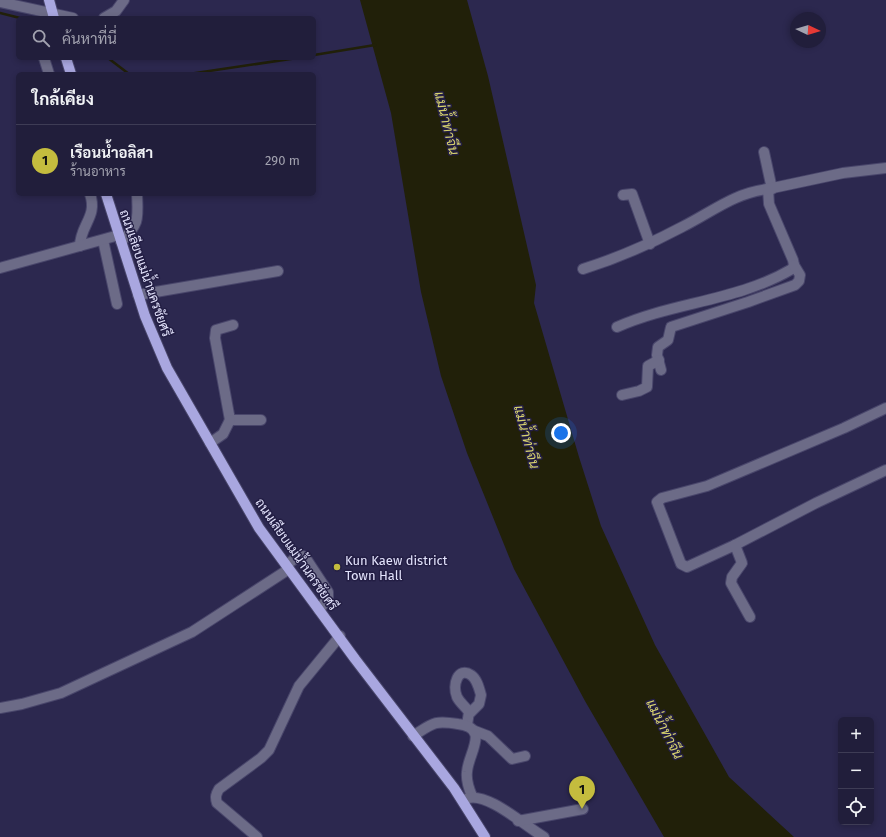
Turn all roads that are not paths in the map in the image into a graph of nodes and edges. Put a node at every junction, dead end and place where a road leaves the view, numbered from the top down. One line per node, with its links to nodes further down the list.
1 (49, 0): 4 (main road)
2 (124, 0): 5 (street)
3 (0, 2): 4 (street)
4 (53, 15)
5 (107, 16)
6 (45, 60): 8 (street)
7 (67, 60): 9 (main road)
8 (48, 72)
9 (70, 72)
10 (764, 152): 12 (street)
11 (886, 168): 12 (street)
12 (770, 189): 19 (street); 21 (street)
13 (623, 195): 19 (street)
14 (90, 196): 20 (street)
15 (107, 196): 17 (main road, ถนนเลียบแม่น้ำนครชัยศรี)
16 (137, 196): 17 (street)
17 (120, 239): 18 (street); 25 (main road, ถนนเลียบแม่น้ำนครชัยศรี)
18 (103, 240): 20 (street); 26 (street)
19 (650, 244): 23 (street)
20 (80, 246): 22 (street)
21 (794, 265): 28 (street); 29 (street)
22 (0, 268)
23 (583, 269)
24 (278, 271): 25 (street)
25 (138, 295): 33 (main road, ถนนเลียบแม่น้ำนครชัยศรี)
26 (117, 304)
27 (233, 325): 31 (street)
28 (617, 328)
29 (622, 395)
30 (886, 408): 35 (street)
31 (230, 420): 32 (street); 33 (street)
32 (261, 420)
33 (210, 444): 36 (main road, ถนนเลียบแม่น้ำนครชัยศรี)
34 (886, 470): 35 (street)
35 (736, 546): 38 (street)
36 (287, 567): 37 (main road, ถนนเลียบแม่น้ำนครชัยศรี); 37 (street); 40 (street)
37 (319, 610): 39 (main road, ถนนเลียบแม่น้ำนครชัยศรี)
38 (750, 617)
39 (340, 636): 43 (main road, ถนนเลียบแม่น้ำนครชัยศรี); 48 (street)
40 (0, 708)
41 (469, 714): 42 (street)
42 (471, 728): 43 (street); 44 (street); 45 (street)
43 (413, 736): 45 (main road, ถนนเลียบแม่น้ำนครชัยศรี)
44 (525, 756)
45 (467, 798): 47 (street); 49 (main road, ถนนเลียบแม่น้ำนครชัยศรี)
46 (583, 809): 47 (street)
47 (518, 821): 50 (street)
48 (258, 837)
49 (485, 837)
50 (544, 837)

